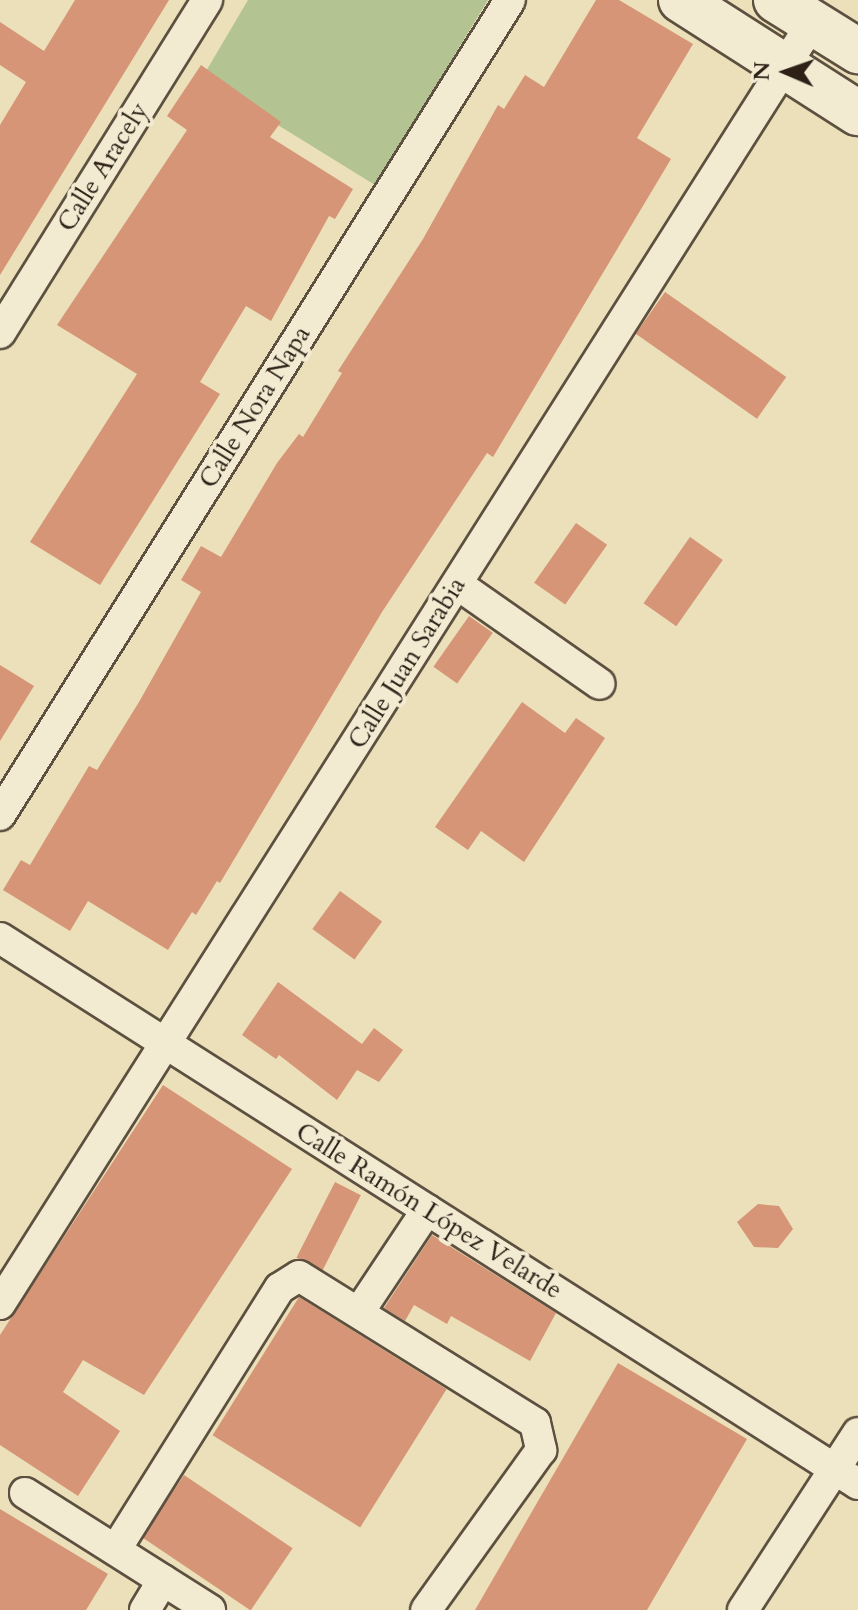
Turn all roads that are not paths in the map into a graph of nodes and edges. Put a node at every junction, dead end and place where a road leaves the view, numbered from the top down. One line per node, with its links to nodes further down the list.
1 (207, 0): 9 (street, Calle Aracely)
2 (510, 0): 12 (street, Calle Nora Napa)
3 (681, 0): 7 (main road)
4 (776, 0): 5 (main road)
5 (812, 23): 6 (main road); 7 (street, Calle Juan Sarabia)
6 (858, 51)
7 (786, 68): 8 (main road); 10 (street, Calle Juan Sarabia)
8 (858, 113)
9 (0, 333)
10 (457, 584): 11 (street); 14 (street, Calle Juan Sarabia)
11 (600, 684)
12 (0, 815)
13 (0, 938): 14 (street, Calle Ramón López Velarde)
14 (164, 1044): 15 (street, Calle Ramón López Velarde); 16 (street, Calle Juan Sarabia)
15 (427, 1210): 17 (street); 19 (street, Calle Ramón López Velarde)
16 (0, 1304)
17 (359, 1312): 21 (street); 25 (street)
18 (858, 1433): 19 (street)
19 (846, 1476): 26 (street)
20 (25, 1493): 21 (street)
21 (116, 1549): 22 (street)
22 (163, 1580): 23 (street); 24 (street)
23 (145, 1610)
24 (210, 1610)
25 (426, 1610)
26 (743, 1610)

